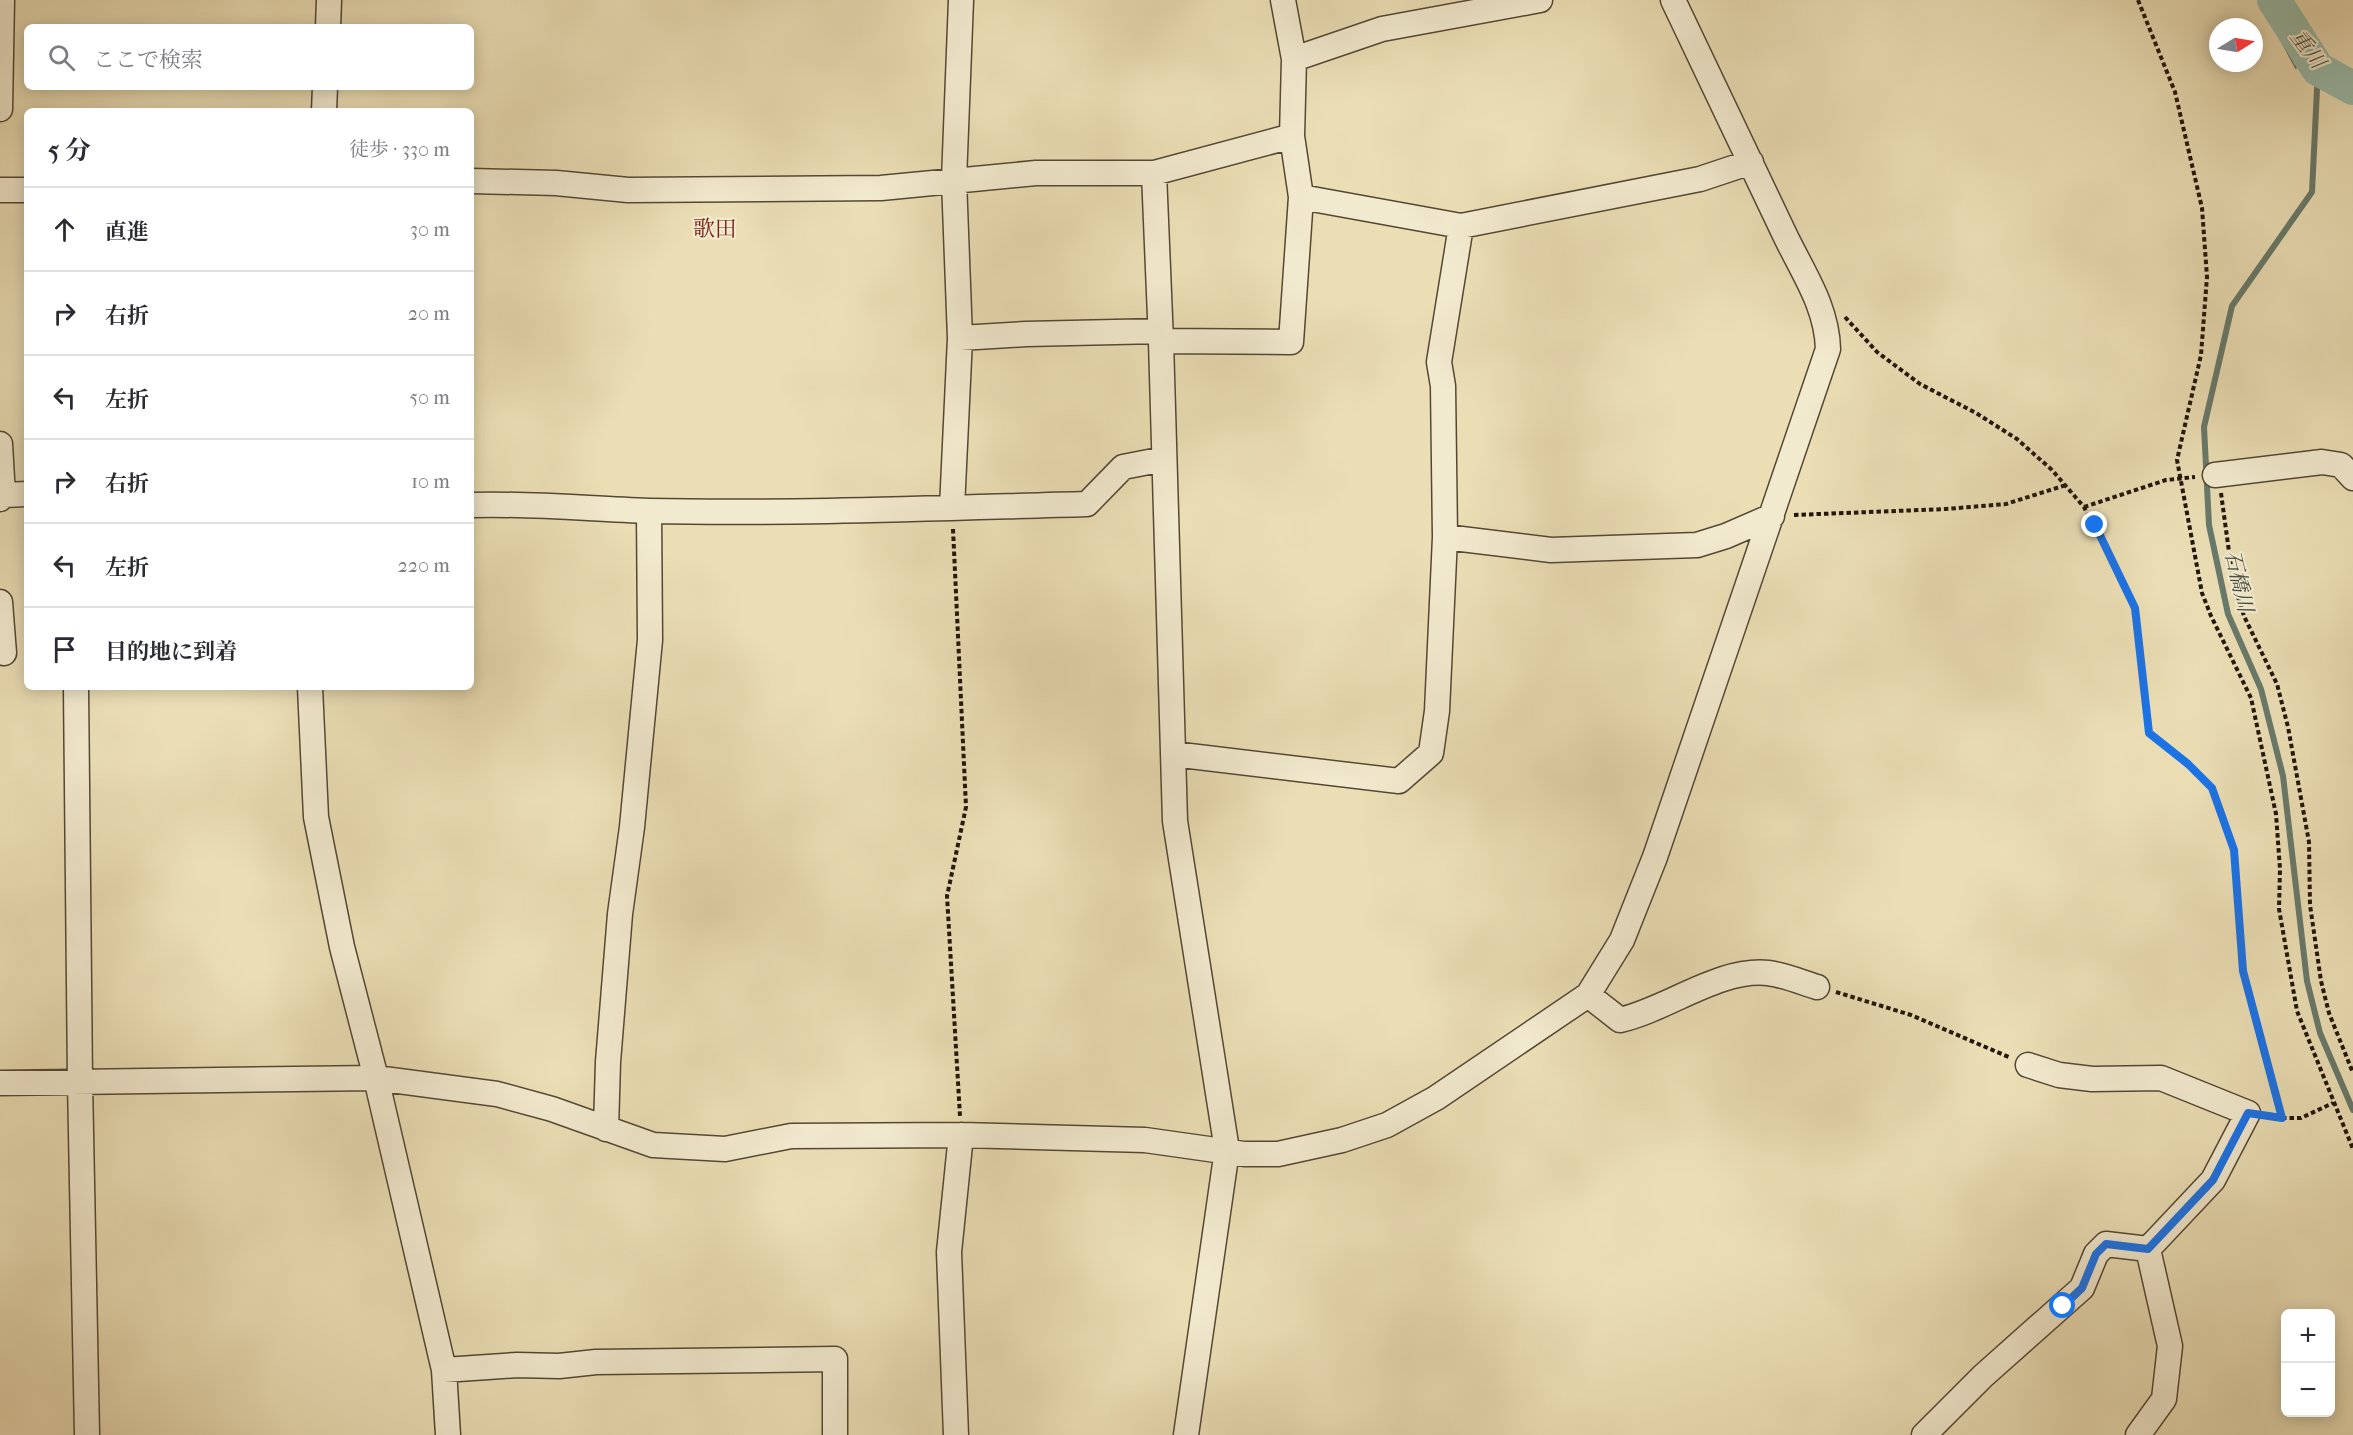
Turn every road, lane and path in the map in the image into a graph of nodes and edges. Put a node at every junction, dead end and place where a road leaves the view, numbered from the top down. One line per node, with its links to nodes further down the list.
1 (2, 0): 12 (street)
2 (329, 0): 8 (street)
3 (961, 0): 16 (street)
4 (1283, 0): 9 (street)
5 (1540, 0): 9 (street)
6 (1673, 0): 14 (street)
7 (2138, 0): 28 (path)
8 (328, 24)
9 (1294, 59): 13 (street)
10 (325, 90): 11 (street)
11 (324, 108)
12 (0, 109)
13 (1292, 136): 15 (street); 20 (street)
14 (1751, 162): 21 (street); 22 (street)
15 (1154, 173): 16 (street); 23 (street)
16 (954, 180): 17 (street); 24 (street)
17 (474, 181)
18 (0, 190): 19 (street)
19 (24, 190)
20 (1300, 197): 21 (street); 23 (street)
21 (1461, 225): 38 (street)
22 (1820, 305): 31 (path); 37 (street)
23 (1161, 336): 24 (street); 26 (street)
24 (960, 338): 35 (street)
25 (0, 444): 32 (street)
26 (1164, 459): 35 (street); 43 (street)
27 (2218, 474): 30 (street); 47 (path)
28 (2181, 478): 29 (path); 34 (path); 51 (path)
29 (2188, 478)
30 (2353, 478)
31 (2066, 485): 34 (path); 37 (path)
32 (10, 496)
33 (474, 505): 36 (street)
34 (2084, 507): 53 (path)
35 (952, 508): 36 (street); 55 (path)
36 (649, 510): 54 (street)
37 (1772, 516): 38 (street); 45 (street)
38 (1445, 537): 43 (street)
39 (0, 602): 40 (street)
40 (10, 654)
41 (76, 690): 49 (street)
42 (310, 690): 48 (street)
43 (1173, 754): 57 (street)
44 (1817, 987): 45 (street); 46 (path)
45 (1588, 995): 57 (street)
46 (2028, 1065): 52 (street)
47 (2353, 1073)
48 (376, 1078): 49 (street); 54 (street); 59 (street)
49 (80, 1082): 50 (street); 60 (street)
50 (0, 1083)
51 (2333, 1103): 53 (path); 56 (path)
52 (2248, 1113): 53 (path); 58 (street)
53 (2282, 1118)
54 (606, 1129): 55 (street)
55 (961, 1135): 57 (street); 63 (street)
56 (2353, 1149)
57 (1227, 1150): 64 (street)
58 (2148, 1249): 65 (street); 66 (street)
59 (444, 1370): 61 (street); 62 (street)
60 (87, 1435)
61 (448, 1435)
62 (835, 1435)
63 (956, 1435)
64 (1186, 1435)
65 (1924, 1435)
66 (2138, 1435)

